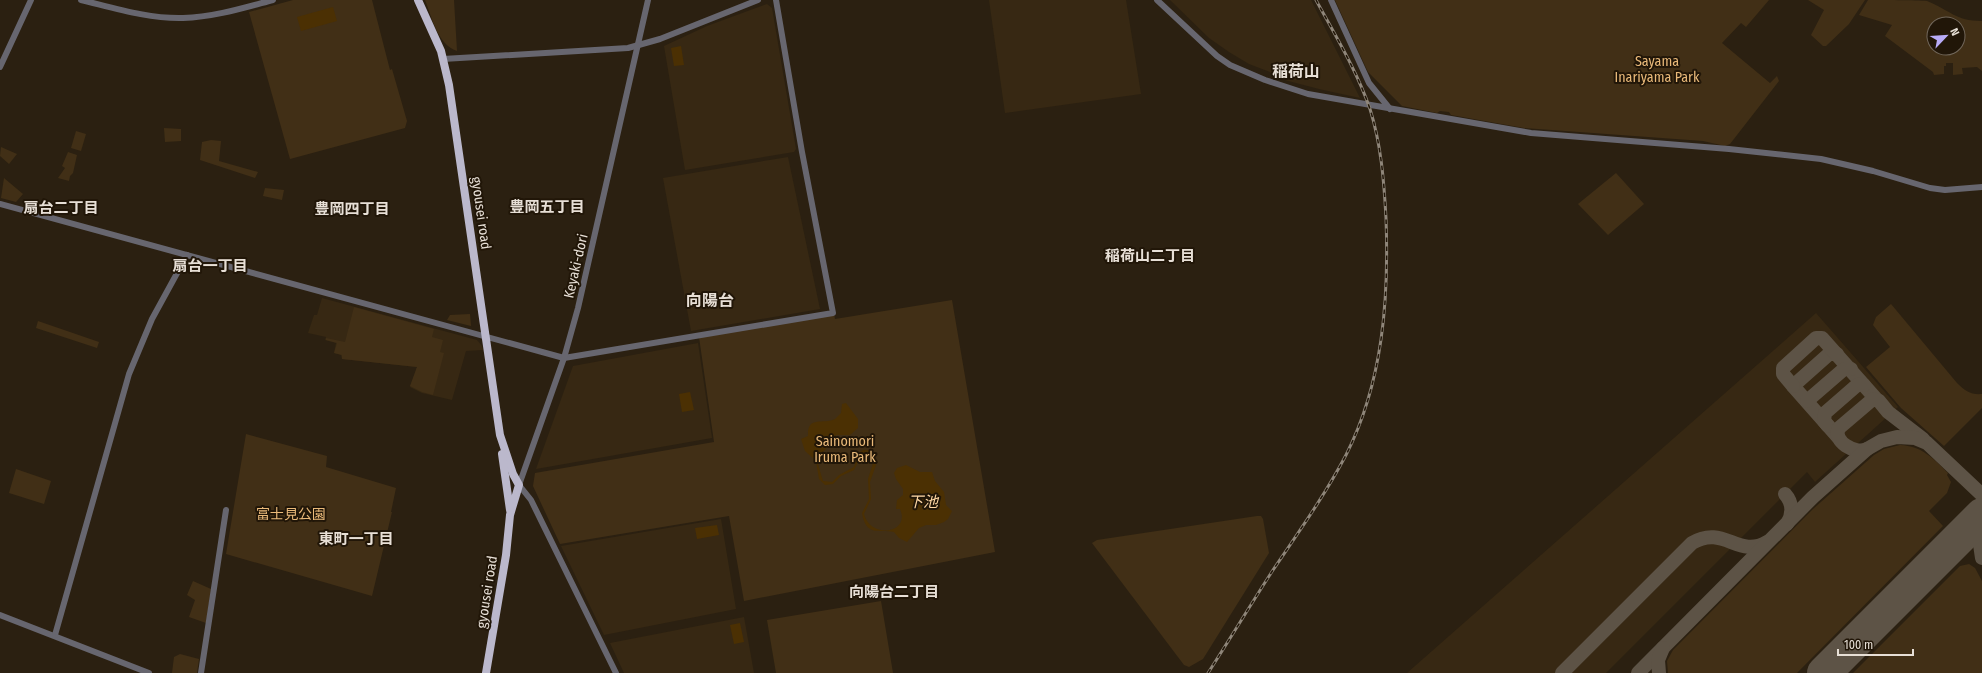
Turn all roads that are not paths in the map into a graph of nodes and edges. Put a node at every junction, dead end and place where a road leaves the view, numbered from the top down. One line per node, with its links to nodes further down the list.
1 (31, 0): 12 (street)
2 (81, 0): 3 (street)
3 (273, 0)
4 (418, 0): 11 (highway, gyousei road)
5 (648, 0): 10 (street, Keyaki-dori)
6 (758, 0): 10 (street)
7 (776, 0): 18 (street)
8 (1157, 0): 13 (street)
9 (1331, 0): 13 (street)
10 (639, 46): 11 (street); 18 (street, Keyaki-dori)
11 (443, 59): 17 (highway, gyousei road)
12 (0, 67)
13 (1390, 109): 14 (street)
14 (1982, 187)
15 (0, 204): 16 (street)
16 (187, 255): 17 (street); 24 (street)
17 (485, 337): 18 (street); 19 (highway, gyousei road)
18 (564, 358): 20 (street, Keyaki-dori)
19 (500, 435): 20 (highway, gyousei road); 22 (highway, gyousei road)
20 (519, 485): 22 (highway, gyousei road); 28 (street)
21 (226, 510): 26 (street)
22 (510, 516): 27 (highway, gyousei road)
23 (0, 615): 24 (street)
24 (55, 635): 25 (street)
25 (149, 673)
26 (201, 673)
27 (486, 673)
28 (616, 673)

